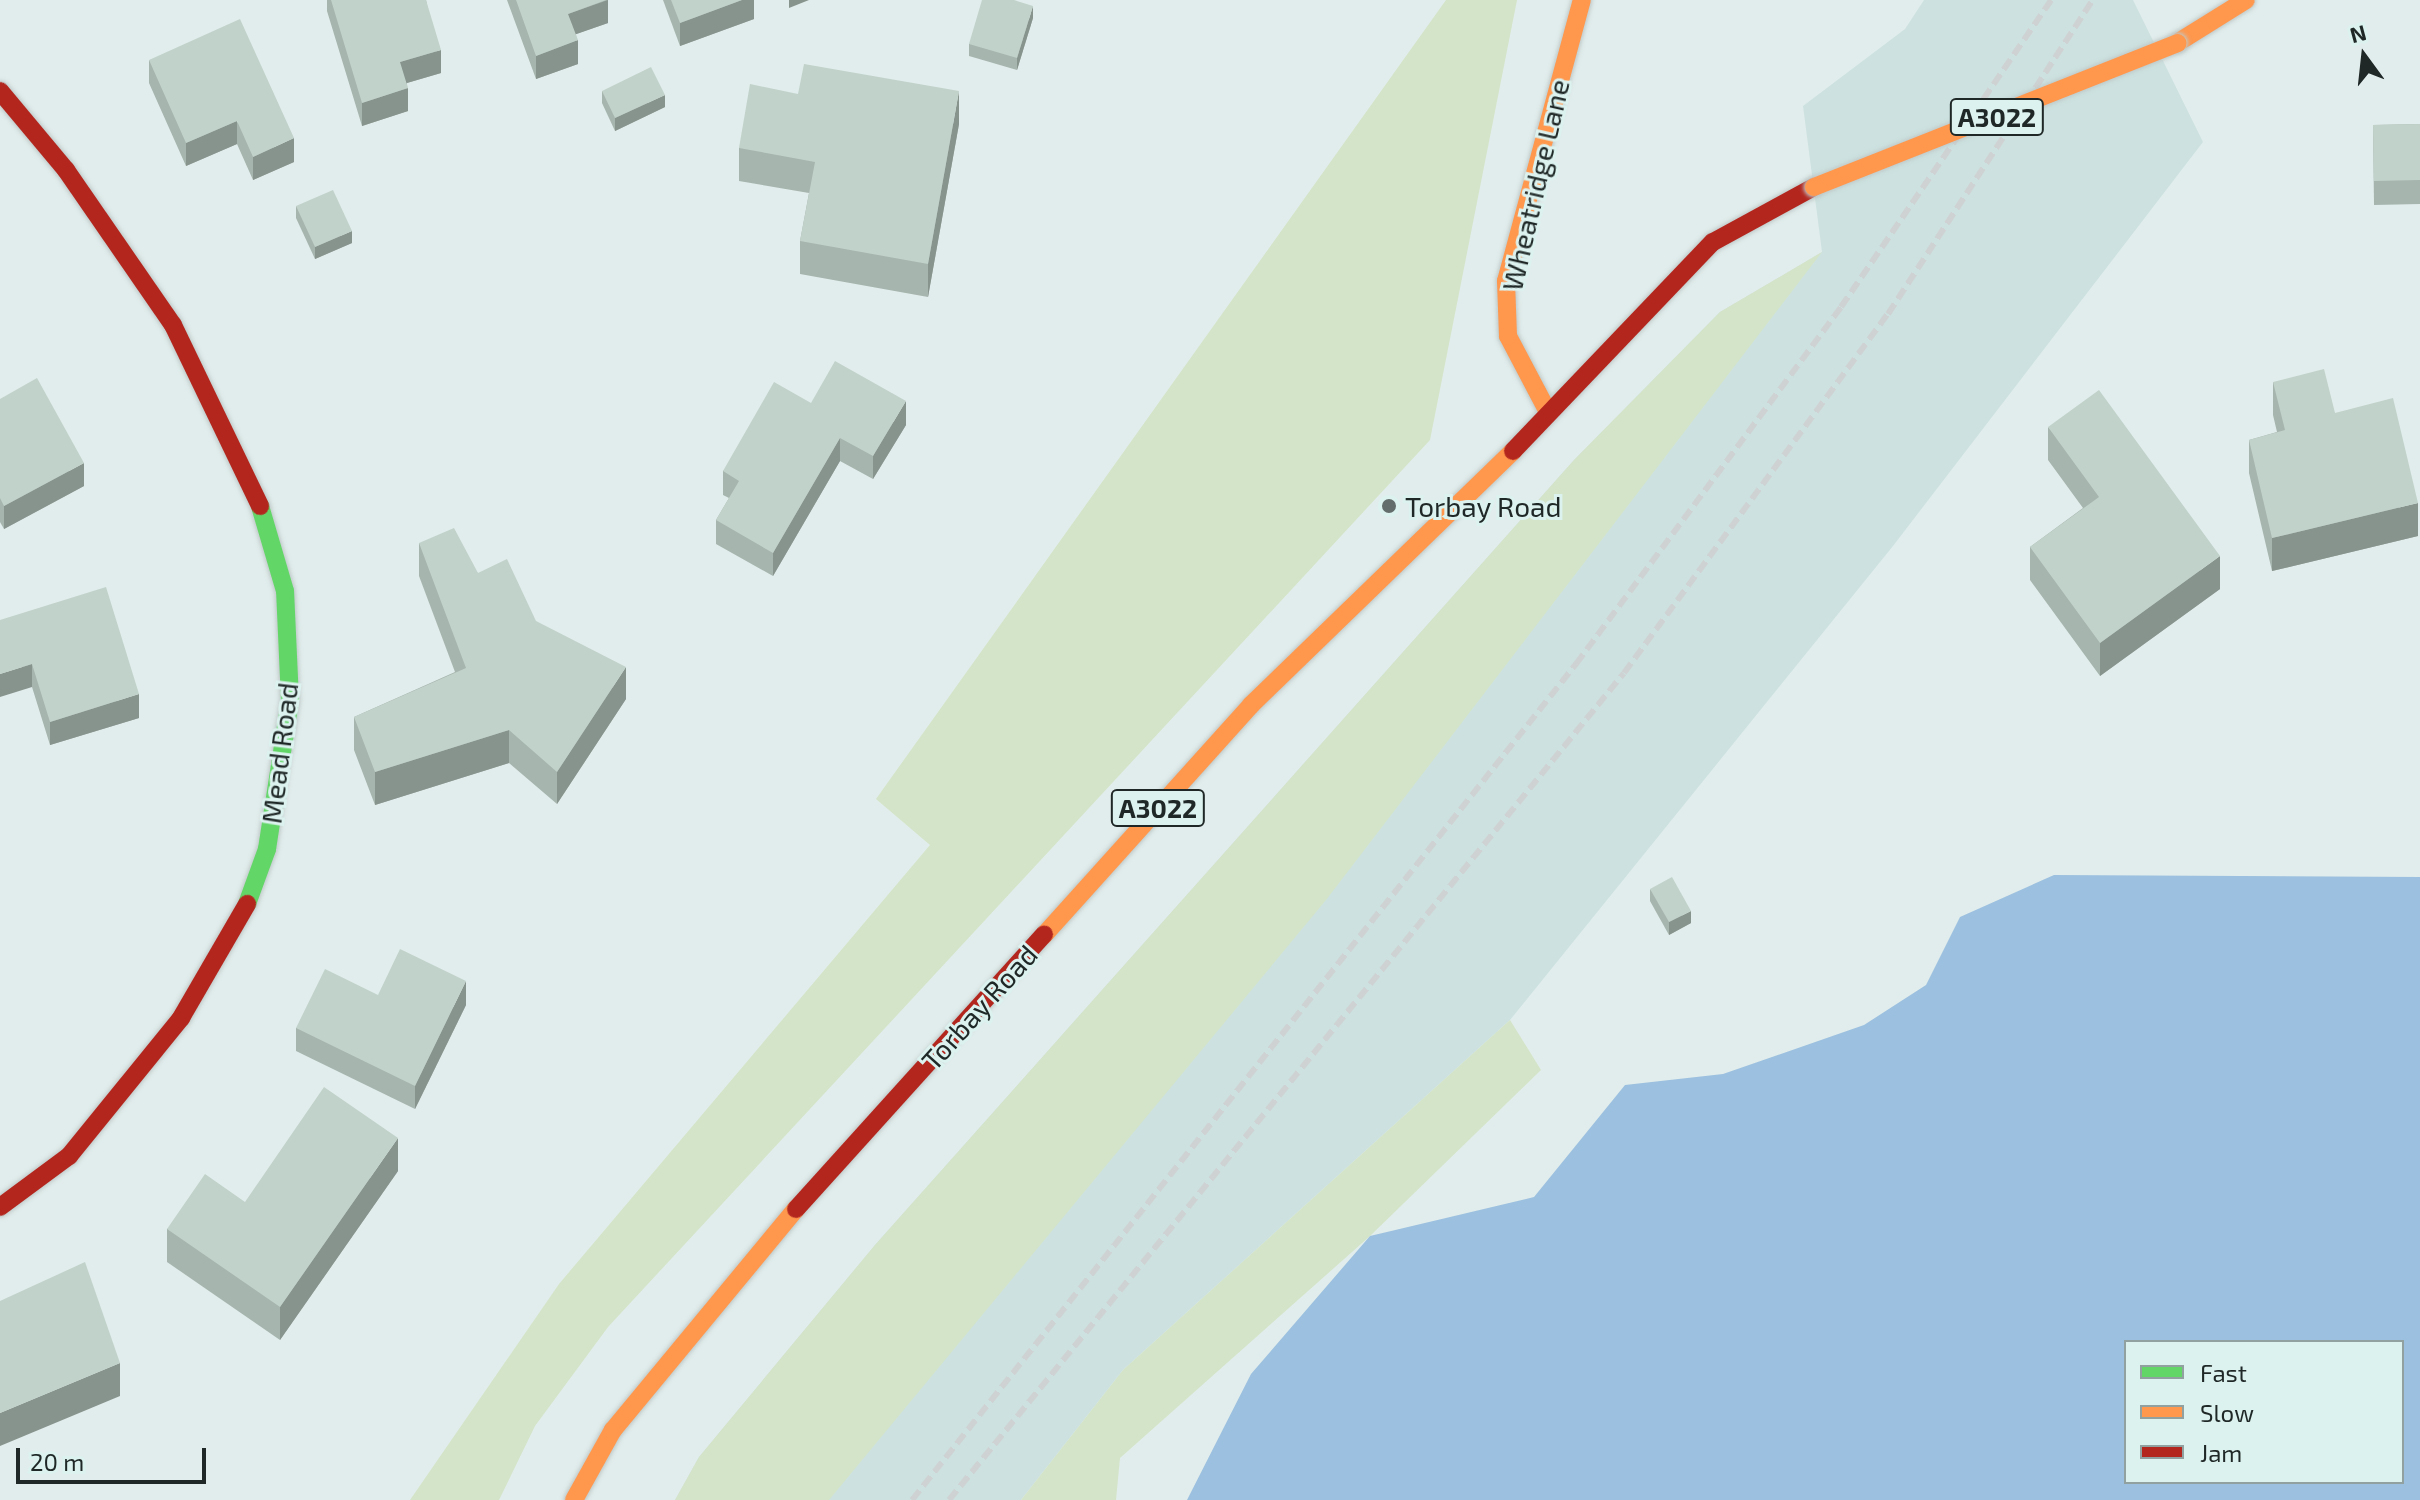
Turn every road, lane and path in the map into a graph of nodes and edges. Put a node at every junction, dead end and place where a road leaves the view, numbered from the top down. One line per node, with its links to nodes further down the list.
1 (1582, 0): 4 (main road, Wheatridge Lane)
2 (2246, 0): 4 (main road, Torbay Road / A3022, bridge)
3 (0, 91): 5 (main road, Mead Road)
4 (1548, 412): 6 (main road, Torbay Road / A3022)
5 (0, 1207)
6 (574, 1500)

